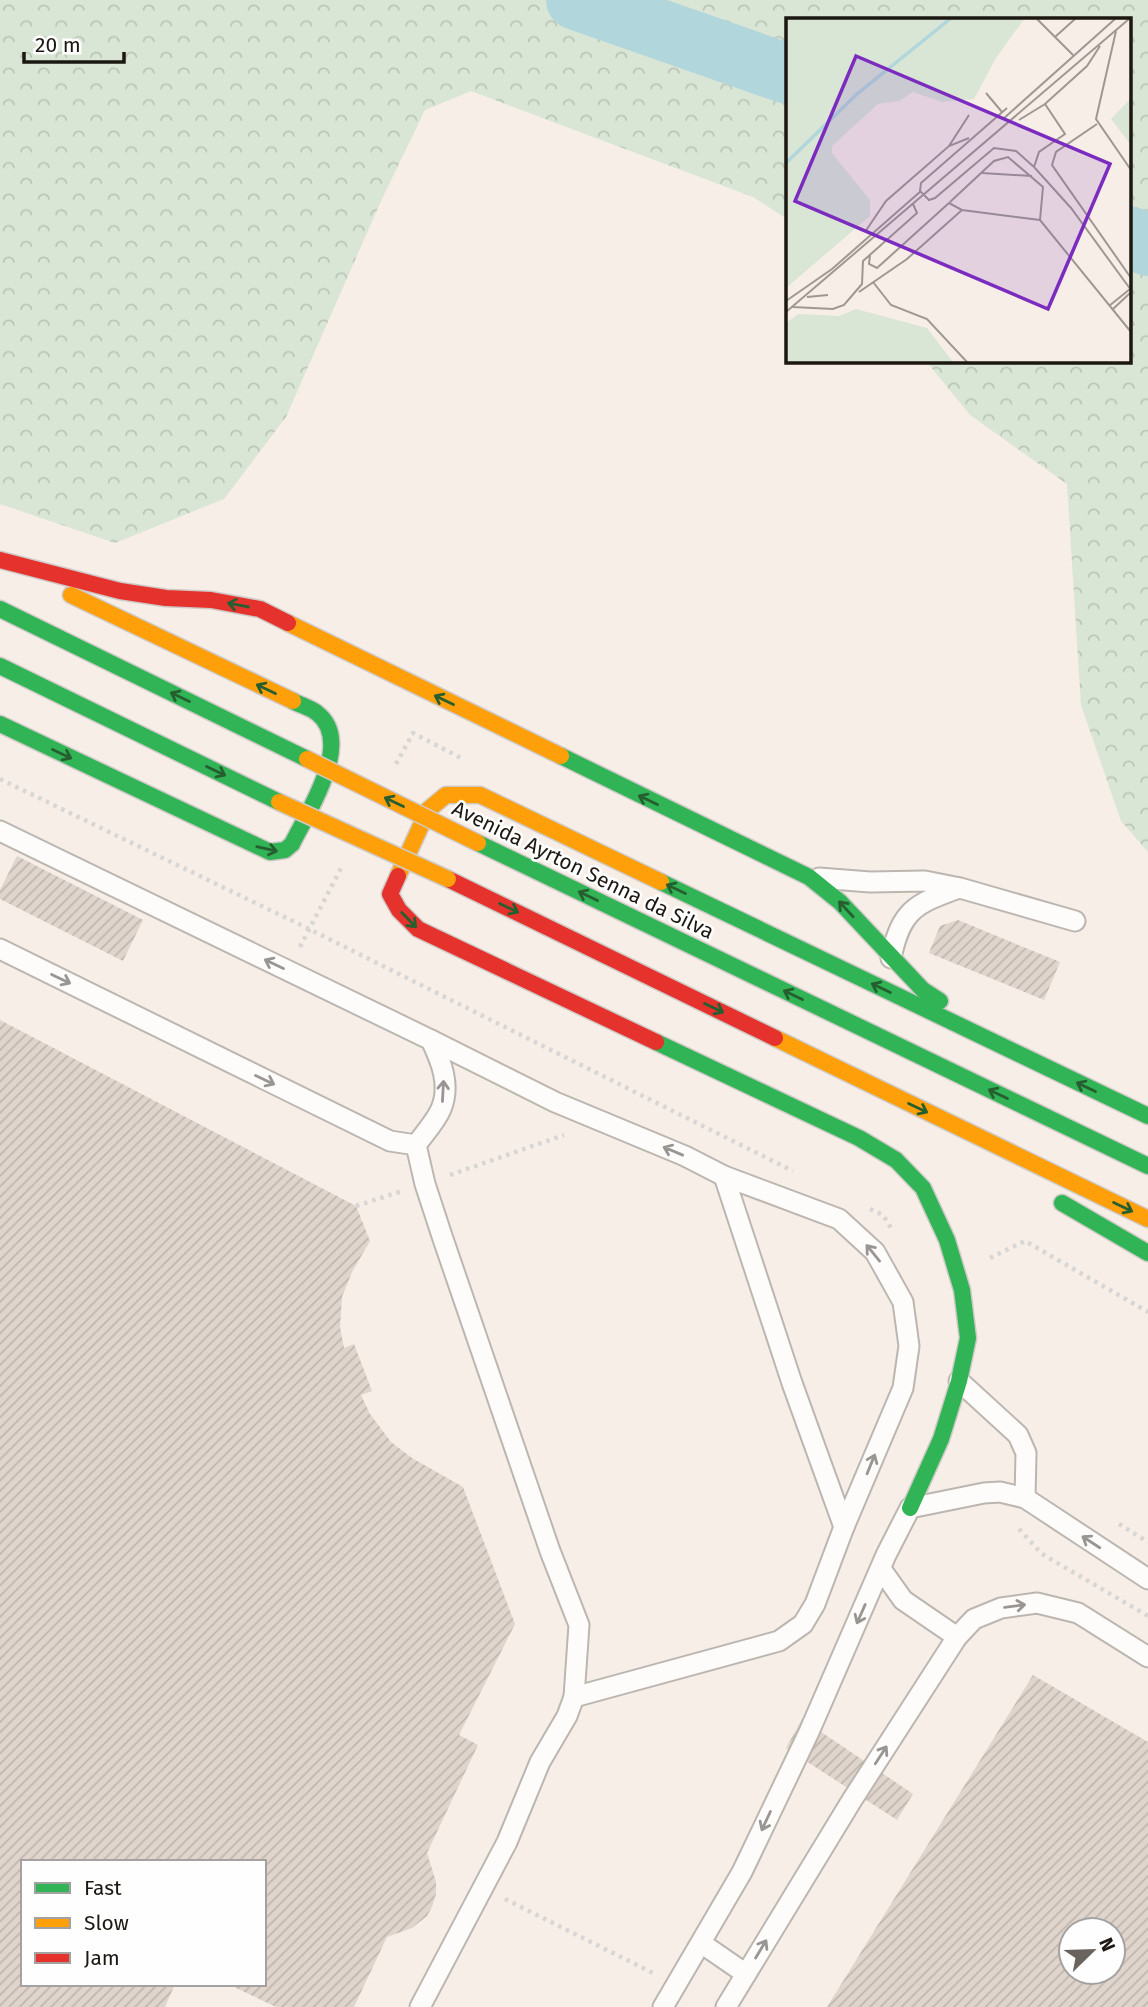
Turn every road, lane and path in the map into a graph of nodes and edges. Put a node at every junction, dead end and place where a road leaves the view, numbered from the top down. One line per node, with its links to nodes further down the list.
1 (0, 560): 4 (highway, one-way to 1); 6 (highway, one-way to 1)
2 (0, 609): 16 (highway, Avenida Ayrton Senna da Silva, one-way to 2, bridge)
3 (0, 666): 15 (highway, one-way to 15, bridge)
4 (0, 724)
5 (0, 831): 11 (lane, one-way to 5)
6 (809, 877): 7 (lane); 10 (highway, one-way to 6)
7 (960, 888): 8 (lane); 10 (lane)
8 (1075, 921)
9 (0, 949): 14 (lane, one-way to 14)
10 (891, 958): 12 (highway)
11 (431, 1040): 14 (lane, one-way to 11); 17 (lane, one-way to 11)
12 (1030, 1060): 13 (highway, one-way to 12); 22 (highway, one-way to 22)
13 (1148, 1116)
14 (416, 1145): 30 (lane)
15 (1006, 1151): 18 (highway, one-way to 18); 19 (highway)
16 (1148, 1166)
17 (724, 1176): 25 (lane); 25 (lane, one-way to 17)
18 (1148, 1219)
19 (1148, 1253)
20 (988, 1259): 21 (path)
21 (1148, 1312)
22 (959, 1381): 23 (lane); 24 (highway)
23 (1025, 1498): 24 (lane); 27 (lane, one-way to 23)
24 (910, 1508): 26 (lane)
25 (844, 1527): 30 (lane)
26 (881, 1569): 28 (lane); 32 (lane, one-way to 32)
27 (1148, 1579)
28 (957, 1637): 29 (lane, one-way to 29); 33 (lane, one-way to 28)
29 (1148, 1657)
30 (574, 1697): 31 (lane)
31 (483, 1888): 34 (path); 35 (lane)
32 (701, 1942): 33 (lane); 34 (lane)
33 (746, 1974): 37 (lane)
34 (676, 1984): 36 (lane)
35 (420, 2007)
36 (663, 2007)
37 (726, 2007)

